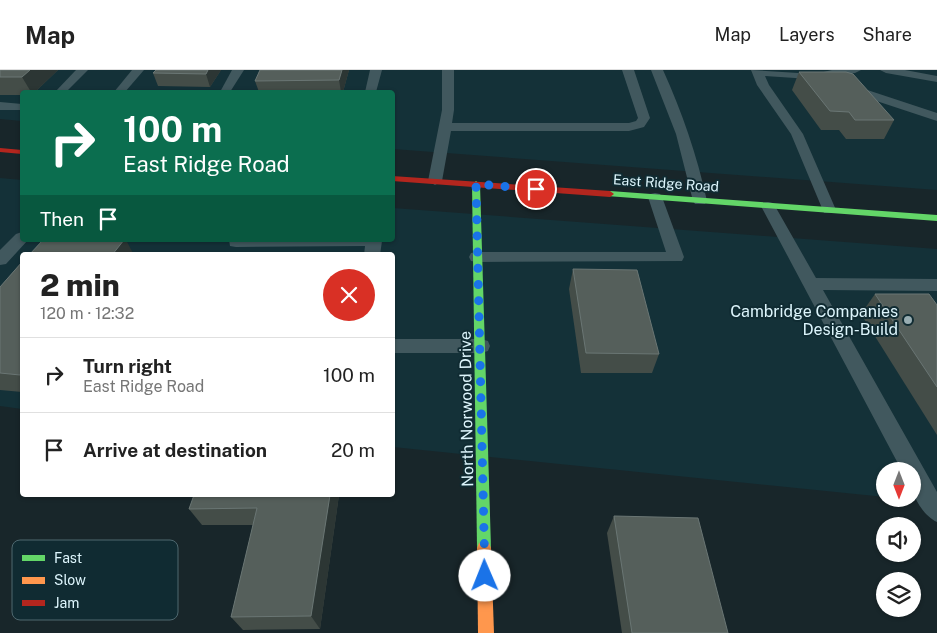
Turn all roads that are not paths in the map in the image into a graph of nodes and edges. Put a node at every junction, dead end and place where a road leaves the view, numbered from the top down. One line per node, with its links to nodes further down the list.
1 (82, 70): 14 (lane)
2 (138, 70): 15 (lane)
3 (238, 70): 16 (lane)
4 (376, 70): 17 (lane)
5 (448, 70): 21 (lane)
6 (628, 70): 21 (lane)
7 (657, 70): 28 (lane)
8 (855, 70): 12 (lane)
9 (886, 70): 11 (lane)
10 (757, 71): 12 (lane); 30 (lane)
11 (907, 71): 13 (lane)
12 (811, 76): 20 (lane)
13 (937, 79)
14 (62, 90)
15 (121, 90)
16 (226, 90)
17 (371, 90)
18 (0, 106): 19 (lane)
19 (20, 107)
20 (937, 117)
21 (446, 127): 25 (lane)
22 (0, 150): 23 (main road)
23 (20, 152)
24 (395, 178): 25 (main road, East Ridge Road)
25 (435, 181): 26 (main road, East Ridge Road)
26 (476, 184): 27 (main road, East Ridge Road); 33 (main road, North Norwood Drive)
27 (655, 198): 28 (main road, East Ridge Road); 33 (lane)
28 (700, 201): 29 (main road, East Ridge Road)
29 (768, 206): 30 (main road, East Ridge Road); 35 (lane)
30 (829, 210): 31 (main road, East Ridge Road)
31 (937, 218)
32 (20, 239): 34 (lane)
33 (477, 257): 40 (main road, North Norwood Drive)
34 (0, 260)
35 (811, 284): 36 (lane); 41 (lane)
36 (903, 284): 37 (lane); 38 (lane)
37 (937, 285)
38 (914, 299)
39 (395, 346): 40 (lane)
40 (481, 346): 42 (main road, North Norwood Drive)
41 (937, 511)
42 (486, 633)

